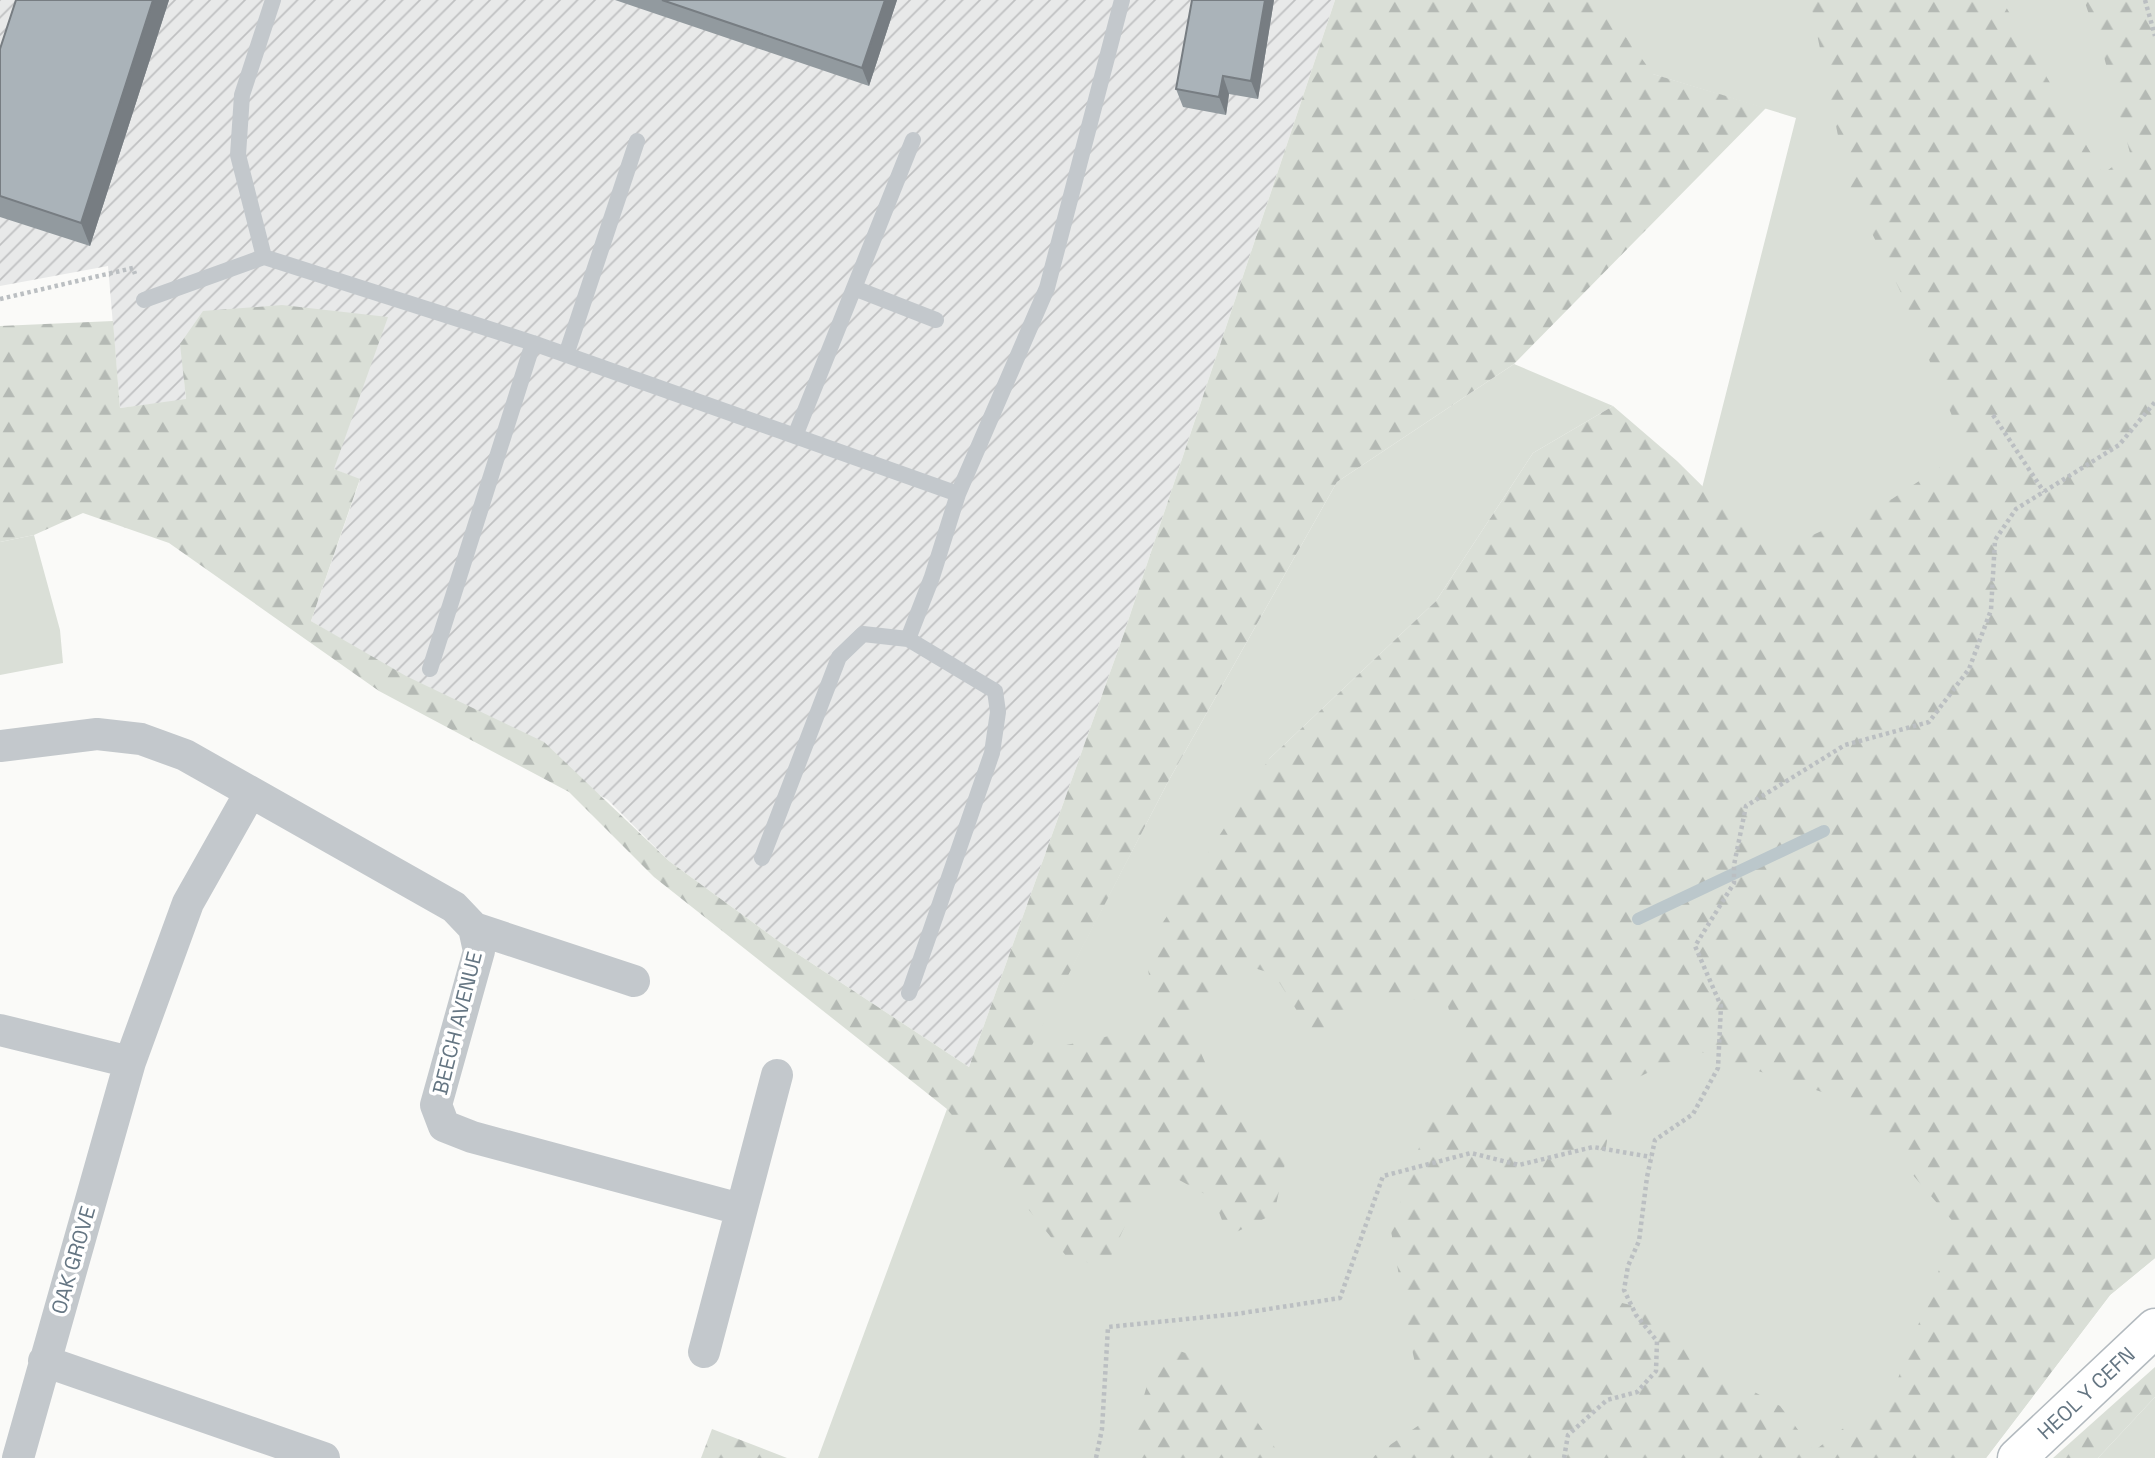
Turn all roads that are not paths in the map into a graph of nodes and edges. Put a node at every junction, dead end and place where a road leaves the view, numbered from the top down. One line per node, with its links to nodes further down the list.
1 (273, 0): 5 (lane)
2 (1122, 0): 12 (lane)
3 (913, 140): 6 (lane)
4 (637, 141): 10 (lane)
5 (264, 257): 7 (lane); 9 (lane)
6 (854, 288): 8 (lane); 11 (lane)
7 (145, 300)
8 (936, 320)
9 (533, 343): 10 (lane); 14 (lane)
10 (566, 355): 11 (lane)
11 (795, 436): 12 (lane)
12 (958, 494): 13 (lane)
13 (908, 639): 17 (lane); 20 (lane)
14 (430, 669)
15 (0, 746): 16 (street, BEECH AVENUE)
16 (250, 793): 18 (street, BEECH AVENUE); 22 (street, OAK GROVE)
17 (762, 858)
18 (474, 928): 19 (street); 24 (street, BEECH AVENUE)
19 (634, 981)
20 (909, 993)
21 (0, 1030): 22 (street)
22 (130, 1062): 27 (street, OAK GROVE)
23 (777, 1075): 24 (street)
24 (740, 1209): 26 (street)
25 (2155, 1328): 30 (street, HEOL Y CEFN)
26 (704, 1352)
27 (44, 1361): 28 (street, OAK GROVE); 29 (street)
28 (18, 1458)
29 (324, 1458)
30 (2017, 1458)

